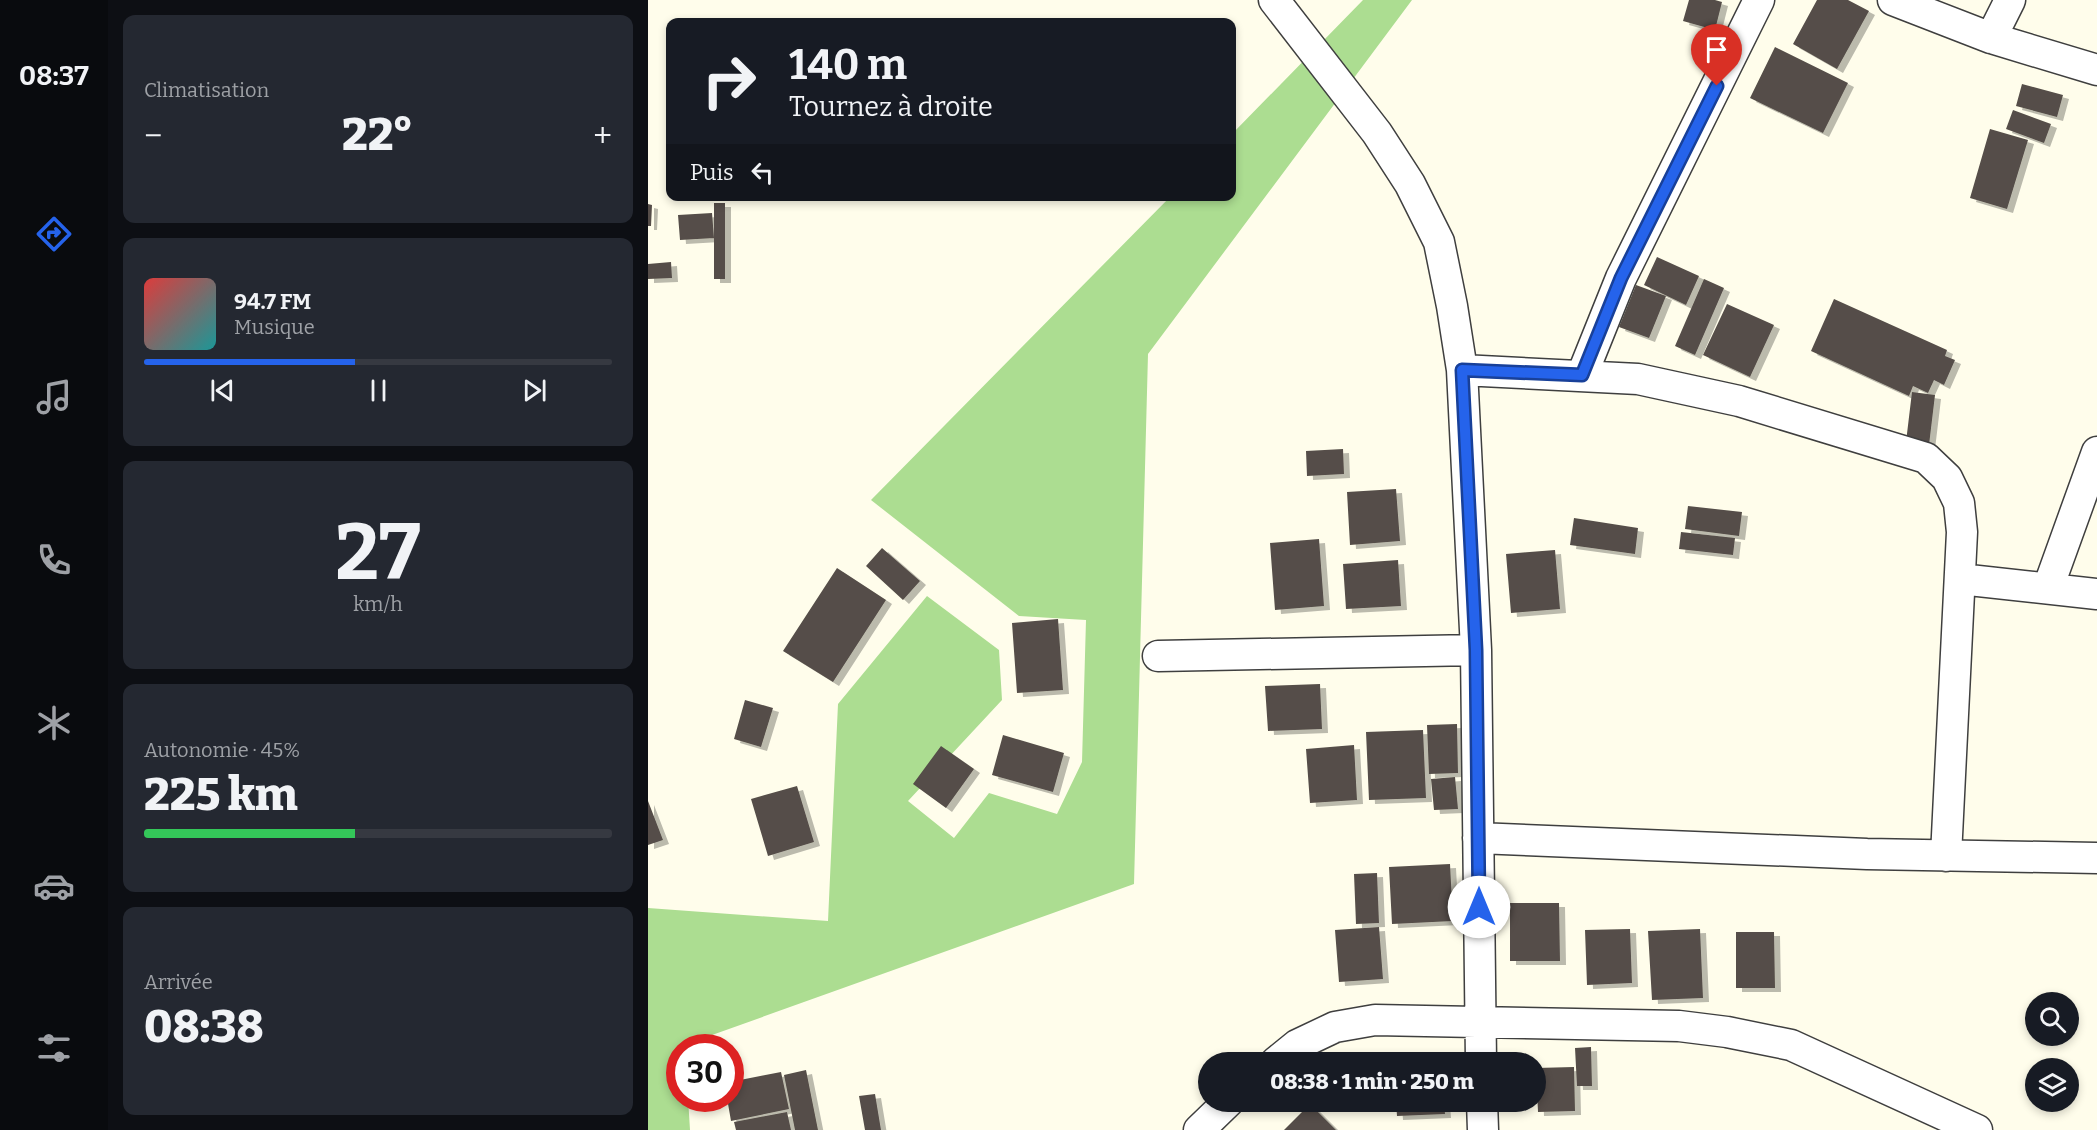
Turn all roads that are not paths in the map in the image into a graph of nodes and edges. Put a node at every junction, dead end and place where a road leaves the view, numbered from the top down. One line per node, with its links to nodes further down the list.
1 (1275, 0): 7 (street)
2 (1759, 0): 8 (street)
3 (1893, 0): 5 (street)
4 (2010, 0): 5 (street)
5 (1991, 38): 6 (street)
6 (2097, 69)
7 (1462, 370): 8 (street); 13 (street)
8 (1582, 375): 10 (street)
9 (2097, 452): 11 (street)
10 (1960, 579): 11 (street); 16 (street)
11 (2048, 588): 12 (street)
12 (2097, 594)
13 (1476, 650): 14 (street); 15 (street)
14 (1158, 656)
15 (1478, 838): 16 (street); 18 (street)
16 (1946, 856): 17 (street)
17 (2097, 858)
18 (1480, 1022): 19 (street); 20 (street); 25 (street)
19 (1288, 1052)
20 (1481, 1052)
21 (1218, 1112): 23 (street)
22 (1482, 1112): 24 (street)
23 (1199, 1130)
24 (1483, 1130)
25 (1977, 1130)

